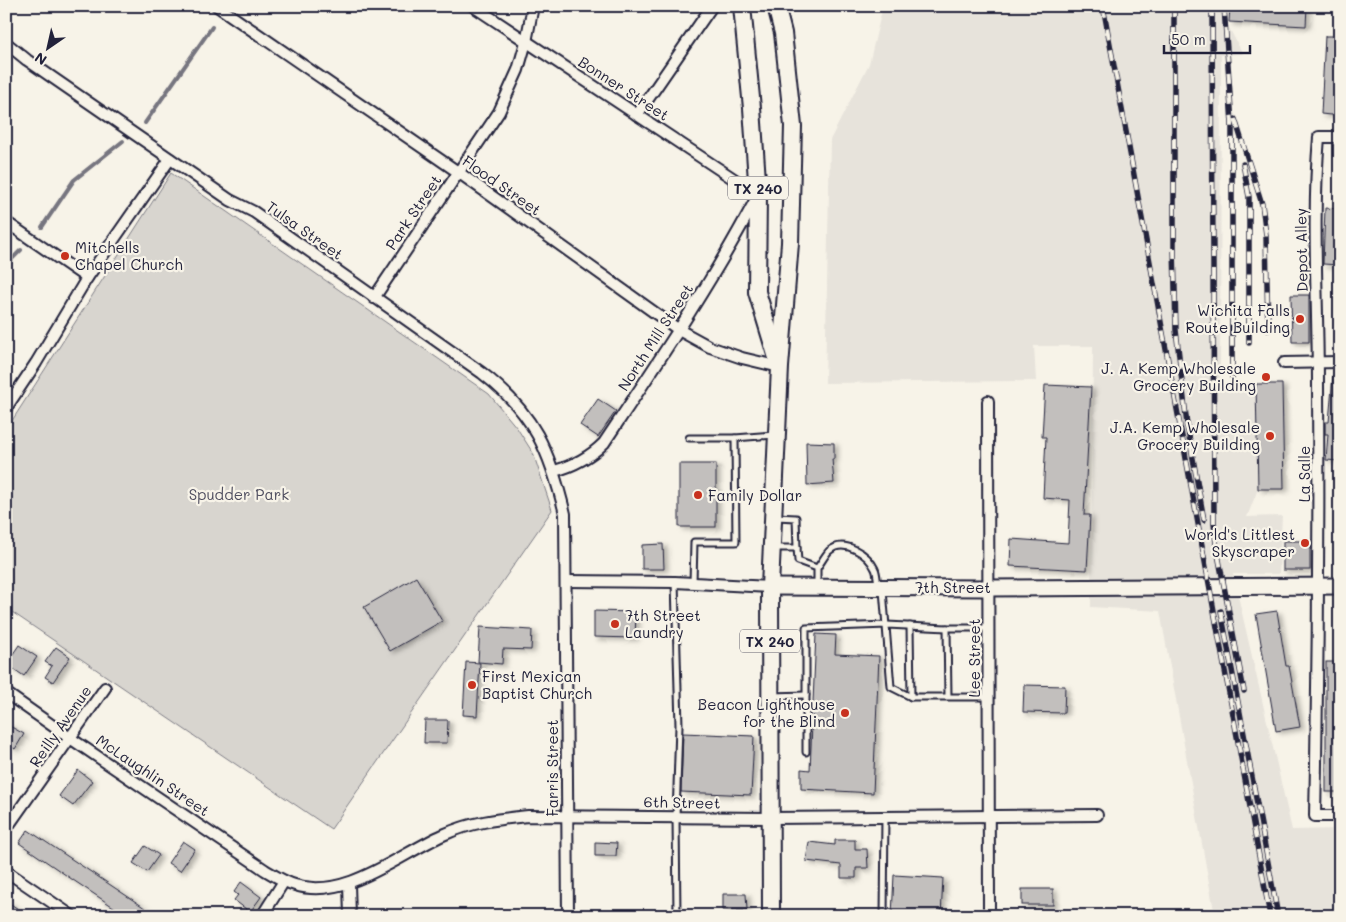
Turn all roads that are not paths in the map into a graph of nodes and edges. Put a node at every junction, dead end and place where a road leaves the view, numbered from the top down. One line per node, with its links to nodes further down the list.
1 (217, 6): 12 (street, Flood Street)
2 (473, 6): 7 (street, Bonner Street)
3 (533, 6): 7 (street, Park Street)
4 (712, 6): 9 (street)
5 (742, 6): 13 (main road, TX 240)
6 (776, 6): 21 (main road, TX 240)
7 (526, 42): 9 (street, Bonner Street); 12 (street, Park Street)
8 (6, 43): 11 (street, Tulsa Street)
9 (637, 115): 13 (street, Bonner Street)
10 (1340, 137): 18 (street, Depot Alley)
11 (170, 159): 15 (street); 16 (street, Tulsa Street)
12 (458, 172): 16 (street, Park Street); 17 (street, Flood Street)
13 (758, 195): 17 (street, North Mill Street); 21 (main road, TX 240)
14 (6, 222): 15 (street)
15 (88, 278): 23 (street)
16 (374, 298): 27 (street, Tulsa Street)
17 (679, 330): 21 (street, Flood Street); 27 (street, North Mill Street)
18 (1318, 362): 19 (street); 20 (street); 37 (street, La Salle)
19 (1340, 362)
20 (1284, 363)
21 (780, 367): 24 (main road, TX 240)
22 (988, 401): 40 (street, Lee Street)
23 (6, 408)
24 (777, 434): 26 (lane); 28 (main road, TX 240)
25 (689, 438): 26 (lane)
26 (735, 438): 34 (lane)
27 (554, 472): 32 (street, Farris Street)
28 (773, 517): 29 (main road, TX 240); 30 (lane)
29 (772, 548): 30 (lane); 35 (main road, TX 240)
30 (797, 548): 31 (lane)
31 (818, 568): 36 (lane); 39 (lane)
32 (566, 581): 33 (street, 7th Street); 56 (street, Farris Street)
33 (675, 582): 34 (street, 7th Street); 59 (lane)
34 (693, 583): 35 (street, 7th Street)
35 (770, 586): 36 (street, 7th Street); 48 (main road, TX 240)
36 (817, 586): 39 (street, 7th Street)
37 (1319, 586): 38 (street, 7th Street); 40 (street, 7th Street); 58 (street, La Salle)
38 (1340, 586)
39 (881, 587): 40 (street, 7th Street); 41 (lane)
40 (989, 588): 44 (street, Lee Street)
41 (887, 625): 42 (lane); 47 (lane); 50 (lane)
42 (910, 626): 43 (lane); 50 (lane)
43 (947, 628): 44 (lane); 49 (lane)
44 (989, 628): 51 (street, Lee Street)
45 (105, 688): 52 (street, Reilly Avenue)
46 (6, 693): 52 (street, McLaughlin Street)
47 (806, 695): 48 (lane); 53 (lane)
48 (770, 696): 60 (main road, TX 240)
49 (948, 696): 50 (lane); 51 (lane)
50 (910, 697)
51 (989, 697): 54 (street, Lee Street)
52 (70, 738): 61 (street, Reilly Avenue); 63 (street, McLaughlin Street)
53 (806, 752)
54 (989, 815): 55 (street, 6th Street); 57 (street, 6th Street); 72 (street, Lee Street)
55 (1097, 815)
56 (567, 816): 59 (street, 6th Street); 64 (street, 6th Street); 68 (street, Farris Street)
57 (885, 816): 60 (street, 6th Street); 71 (lane)
58 (1340, 816)
59 (676, 817): 60 (street, 6th Street); 69 (lane)
60 (771, 818): 70 (main road, TX 240)
61 (6, 829)
62 (6, 871): 65 (street)
63 (284, 881): 64 (street, 6th Street); 66 (street)
64 (349, 884): 67 (street)
65 (72, 916)
66 (262, 916)
67 (350, 916)
68 (568, 916)
69 (677, 916)
70 (771, 916)
71 (884, 916)
72 (989, 916)

